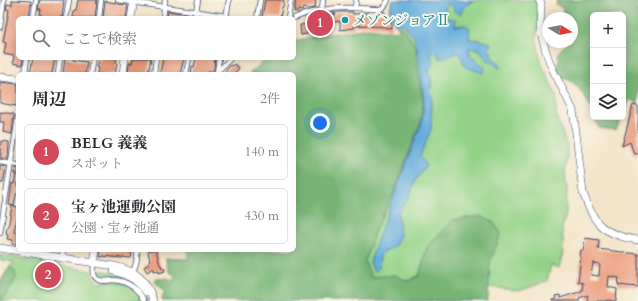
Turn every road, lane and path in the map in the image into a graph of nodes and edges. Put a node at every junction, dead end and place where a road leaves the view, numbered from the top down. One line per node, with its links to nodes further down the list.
1 (4, 0): 31 (street)
2 (36, 0): 20 (street)
3 (69, 0): 21 (street)
4 (102, 0): 22 (street)
5 (118, 0): 15 (street)
6 (165, 0): 16 (street)
7 (198, 0): 19 (street)
8 (229, 0): 27 (street)
9 (260, 0): 28 (street)
10 (291, 0): 29 (street)
11 (323, 0): 18 (street)
12 (356, 0): 17 (street)
13 (388, 0): 17 (street)
14 (539, 0): 55 (street)
15 (134, 1): 16 (street); 23 (street)
16 (164, 7): 19 (street); 24 (street)
17 (355, 8): 18 (street)
18 (322, 9): 30 (street)
19 (196, 11): 25 (street); 26 (street)
20 (33, 16)
21 (66, 16)
22 (99, 16)
23 (131, 16)
24 (163, 16)
25 (195, 16)
26 (221, 16)
27 (226, 16)
28 (257, 16)
29 (288, 16)
30 (296, 17)
31 (0, 27)
32 (27, 60): 40 (street)
33 (60, 60): 41 (street)
34 (93, 60): 42 (street)
35 (125, 60): 43 (street)
36 (156, 60): 44 (street)
37 (189, 60): 45 (street)
38 (219, 60): 46 (street)
39 (229, 60): 47 (street)
40 (25, 72)
41 (58, 72)
42 (90, 72)
43 (123, 72)
44 (154, 72)
45 (186, 72)
46 (216, 72)
47 (217, 72)
48 (0, 77): 49 (street)
49 (16, 79)
50 (16, 130): 52 (street)
51 (0, 162): 52 (street)
52 (11, 164): 53 (street); 54 (street)
53 (16, 165)
54 (0, 233)
55 (638, 240)
56 (0, 248): 57 (street)
57 (16, 250)
58 (0, 252): 64 (street)
59 (30, 252): 63 (street)
60 (63, 252): 63 (street)
61 (96, 252): 64 (street)
62 (137, 252): 65 (street)
63 (62, 258): 64 (street)
64 (94, 265): 65 (street); 66 (street); 67 (street)
65 (133, 272): 68 (street)
66 (144, 301)
67 (150, 301)
68 (153, 301)

